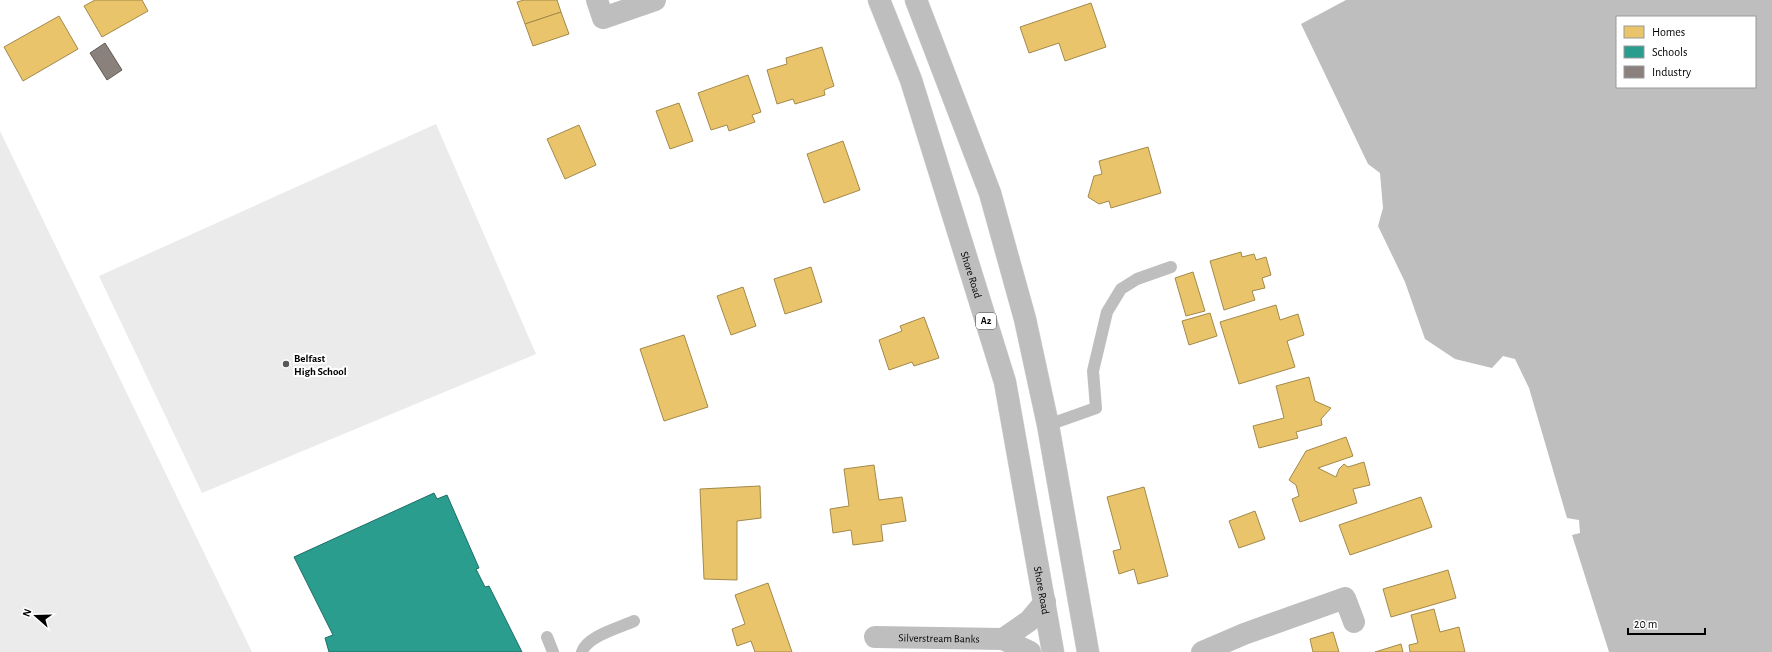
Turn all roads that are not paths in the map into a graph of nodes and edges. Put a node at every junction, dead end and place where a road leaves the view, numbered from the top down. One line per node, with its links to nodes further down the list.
1 (597, 0): 2 (main road)
2 (655, 0)
3 (879, 0): 7 (main road, Shore Road / A2)
4 (916, 0): 6 (main road)
5 (1171, 267): 6 (lane)
6 (1048, 425): 17 (main road)
7 (1045, 602): 12 (main road); 16 (main road, Shore Road / A2)
8 (634, 621): 14 (lane)
9 (1354, 622): 18 (main road)
10 (547, 637): 13 (lane)
11 (875, 637): 12 (main road, Silverstream Banks)
12 (1003, 639): 15 (main road, Silverstream Banks)
13 (553, 652)
14 (582, 652)
15 (1030, 652)
16 (1053, 652)
17 (1088, 652)
18 (1202, 652)

